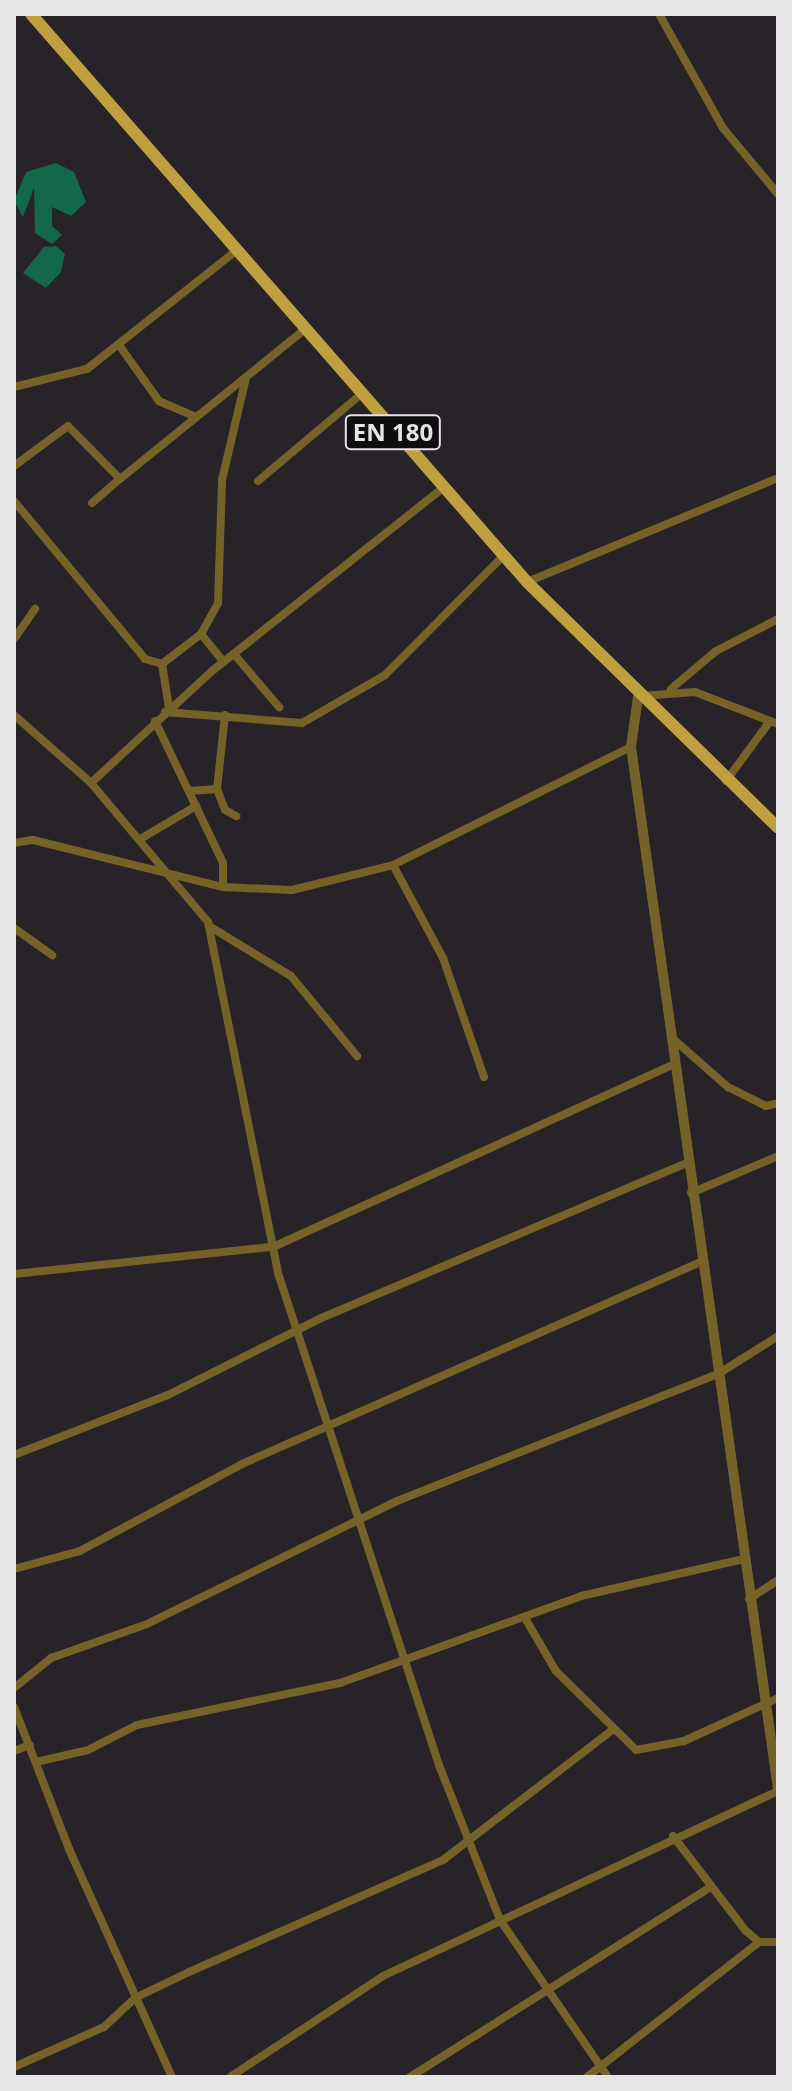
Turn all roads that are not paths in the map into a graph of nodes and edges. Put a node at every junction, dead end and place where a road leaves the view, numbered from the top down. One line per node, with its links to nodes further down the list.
1 (31, 14): 4 (main road, EN 180)
2 (659, 14): 3 (street)
3 (778, 194)
4 (236, 251): 5 (main road, EN 180); 6 (street)
5 (303, 331): 7 (street); 9 (main road, EN 180)
6 (119, 345): 8 (street); 10 (street)
7 (246, 378): 10 (street); 22 (street)
8 (14, 387)
9 (359, 396): 14 (street); 15 (main road, EN 180)
10 (196, 417): 13 (street)
11 (14, 466): 13 (street)
12 (778, 478): 19 (street)
13 (120, 479): 17 (street)
14 (258, 481)
15 (442, 489): 18 (main road, EN 180); 24 (street)
16 (14, 501): 26 (street)
17 (92, 503)
18 (503, 556): 19 (main road, EN 180); 32 (street)
19 (527, 582): 28 (main road, EN 180)
20 (35, 609): 23 (street)
21 (778, 619): 27 (street)
22 (201, 634): 25 (street); 26 (street)
23 (14, 639)
24 (234, 654): 25 (street); 29 (street)
25 (224, 662): 30 (street)
26 (162, 664): 30 (street)
27 (671, 689): 28 (street); 34 (street)
28 (638, 697): 35 (street); 36 (main road, EN 180)
29 (279, 707)
30 (167, 710): 32 (street); 33 (street)
31 (14, 715): 37 (street)
32 (225, 715): 38 (street)
33 (155, 721): 37 (street); 39 (street)
34 (774, 722): 36 (street)
35 (631, 747): 45 (street); 51 (street)
36 (726, 781): 42 (main road, EN 180)
37 (91, 783): 43 (street)
38 (217, 789): 39 (street); 41 (street)
39 (189, 791): 40 (street)
40 (196, 806): 43 (street); 47 (street)
41 (236, 816)
42 (778, 828)
43 (142, 838): 46 (street)
44 (14, 843): 46 (street)
45 (393, 865): 47 (street); 54 (street)
46 (175, 874): 47 (street); 48 (street)
47 (223, 887)
48 (209, 926): 52 (street); 59 (street)
49 (14, 928): 50 (street)
50 (52, 955)
51 (671, 1036): 53 (street); 55 (street)
52 (357, 1056)
53 (675, 1064): 57 (street); 59 (street)
54 (484, 1077)
55 (778, 1103)
56 (778, 1156): 58 (street)
57 (687, 1163): 58 (street); 62 (street)
58 (691, 1193): 60 (street)
59 (273, 1247): 61 (street); 62 (street)
60 (703, 1261): 64 (street); 65 (street)
61 (14, 1274)
62 (294, 1331): 65 (street); 66 (street)
63 (778, 1336): 64 (street)
64 (718, 1374): 67 (street); 68 (street)
65 (328, 1426): 67 (street); 69 (street)
66 (14, 1455)
67 (359, 1519): 73 (street); 74 (street)
68 (744, 1559): 71 (street); 72 (street)
69 (14, 1569)
70 (778, 1580): 71 (street)
71 (749, 1599): 76 (street)
72 (525, 1618): 73 (street); 78 (street)
73 (404, 1654): 81 (street); 83 (street)
74 (14, 1688)
75 (778, 1698): 76 (street)
76 (765, 1706): 78 (street); 82 (street)
77 (14, 1707): 79 (street)
78 (611, 1731): 83 (street)
79 (30, 1745): 80 (street); 81 (street)
80 (14, 1751)
81 (36, 1762): 90 (street)
82 (778, 1790): 84 (street)
83 (466, 1836): 86 (street); 90 (street)
84 (673, 1836): 85 (street); 86 (street)
85 (709, 1888): 87 (street); 89 (street)
86 (500, 1920): 89 (street); 94 (street)
87 (759, 1942): 88 (street); 92 (street)
88 (778, 1942)
89 (546, 1988): 92 (street); 95 (street)
90 (135, 1998): 91 (street); 93 (street)
91 (14, 2067)
92 (606, 2073): 96 (street)
93 (172, 2077)
94 (230, 2077)
95 (410, 2077)
96 (587, 2077)

